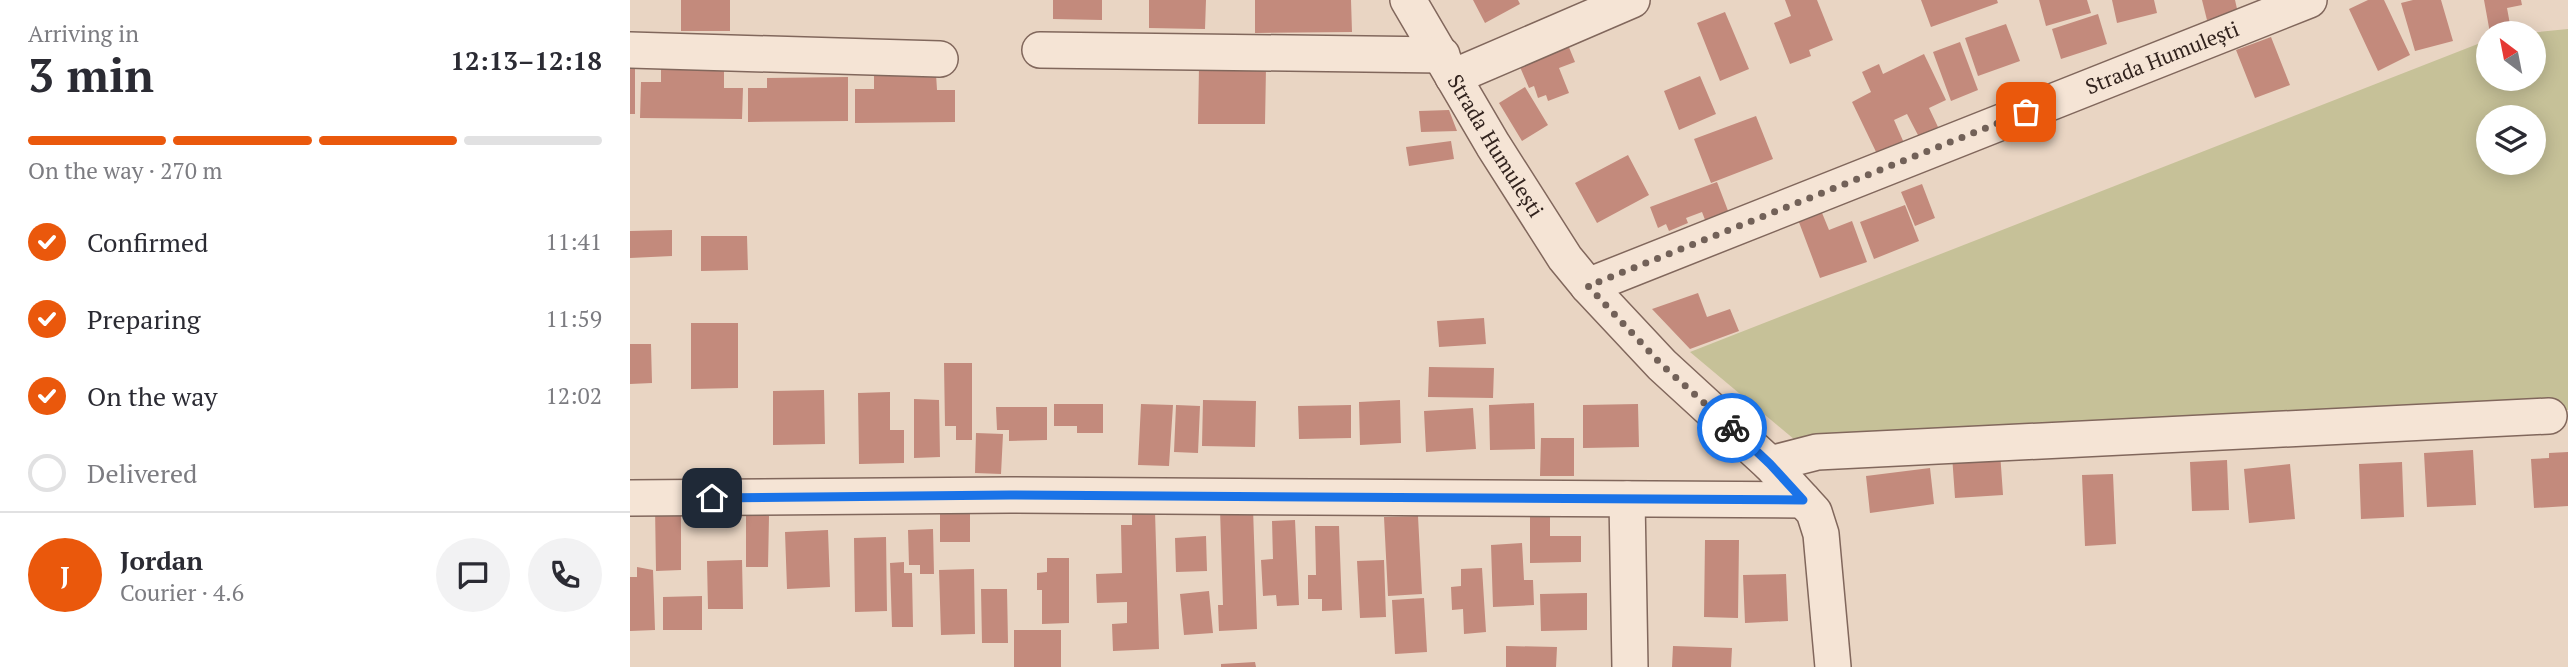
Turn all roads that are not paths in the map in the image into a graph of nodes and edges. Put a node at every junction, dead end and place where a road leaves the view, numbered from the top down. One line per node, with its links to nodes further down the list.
1 (1408, 0): 7 (street, Strada Humulești)
2 (1632, 0): 7 (street)
3 (2309, 0): 8 (street, Strada Humulești)
4 (630, 50): 6 (street)
5 (1040, 50): 7 (street)
6 (940, 59)
7 (1448, 66): 8 (street, Strada Humulești)
8 (1588, 286): 10 (street, Strada Humulești)
9 (2549, 416): 10 (street)
10 (1770, 464): 13 (street, Strada Humulești)
11 (630, 498): 12 (street)
12 (1627, 499): 13 (street); 14 (street)
13 (1803, 500): 15 (street, Strada Humulești)
14 (1630, 667)
15 (1833, 667)

